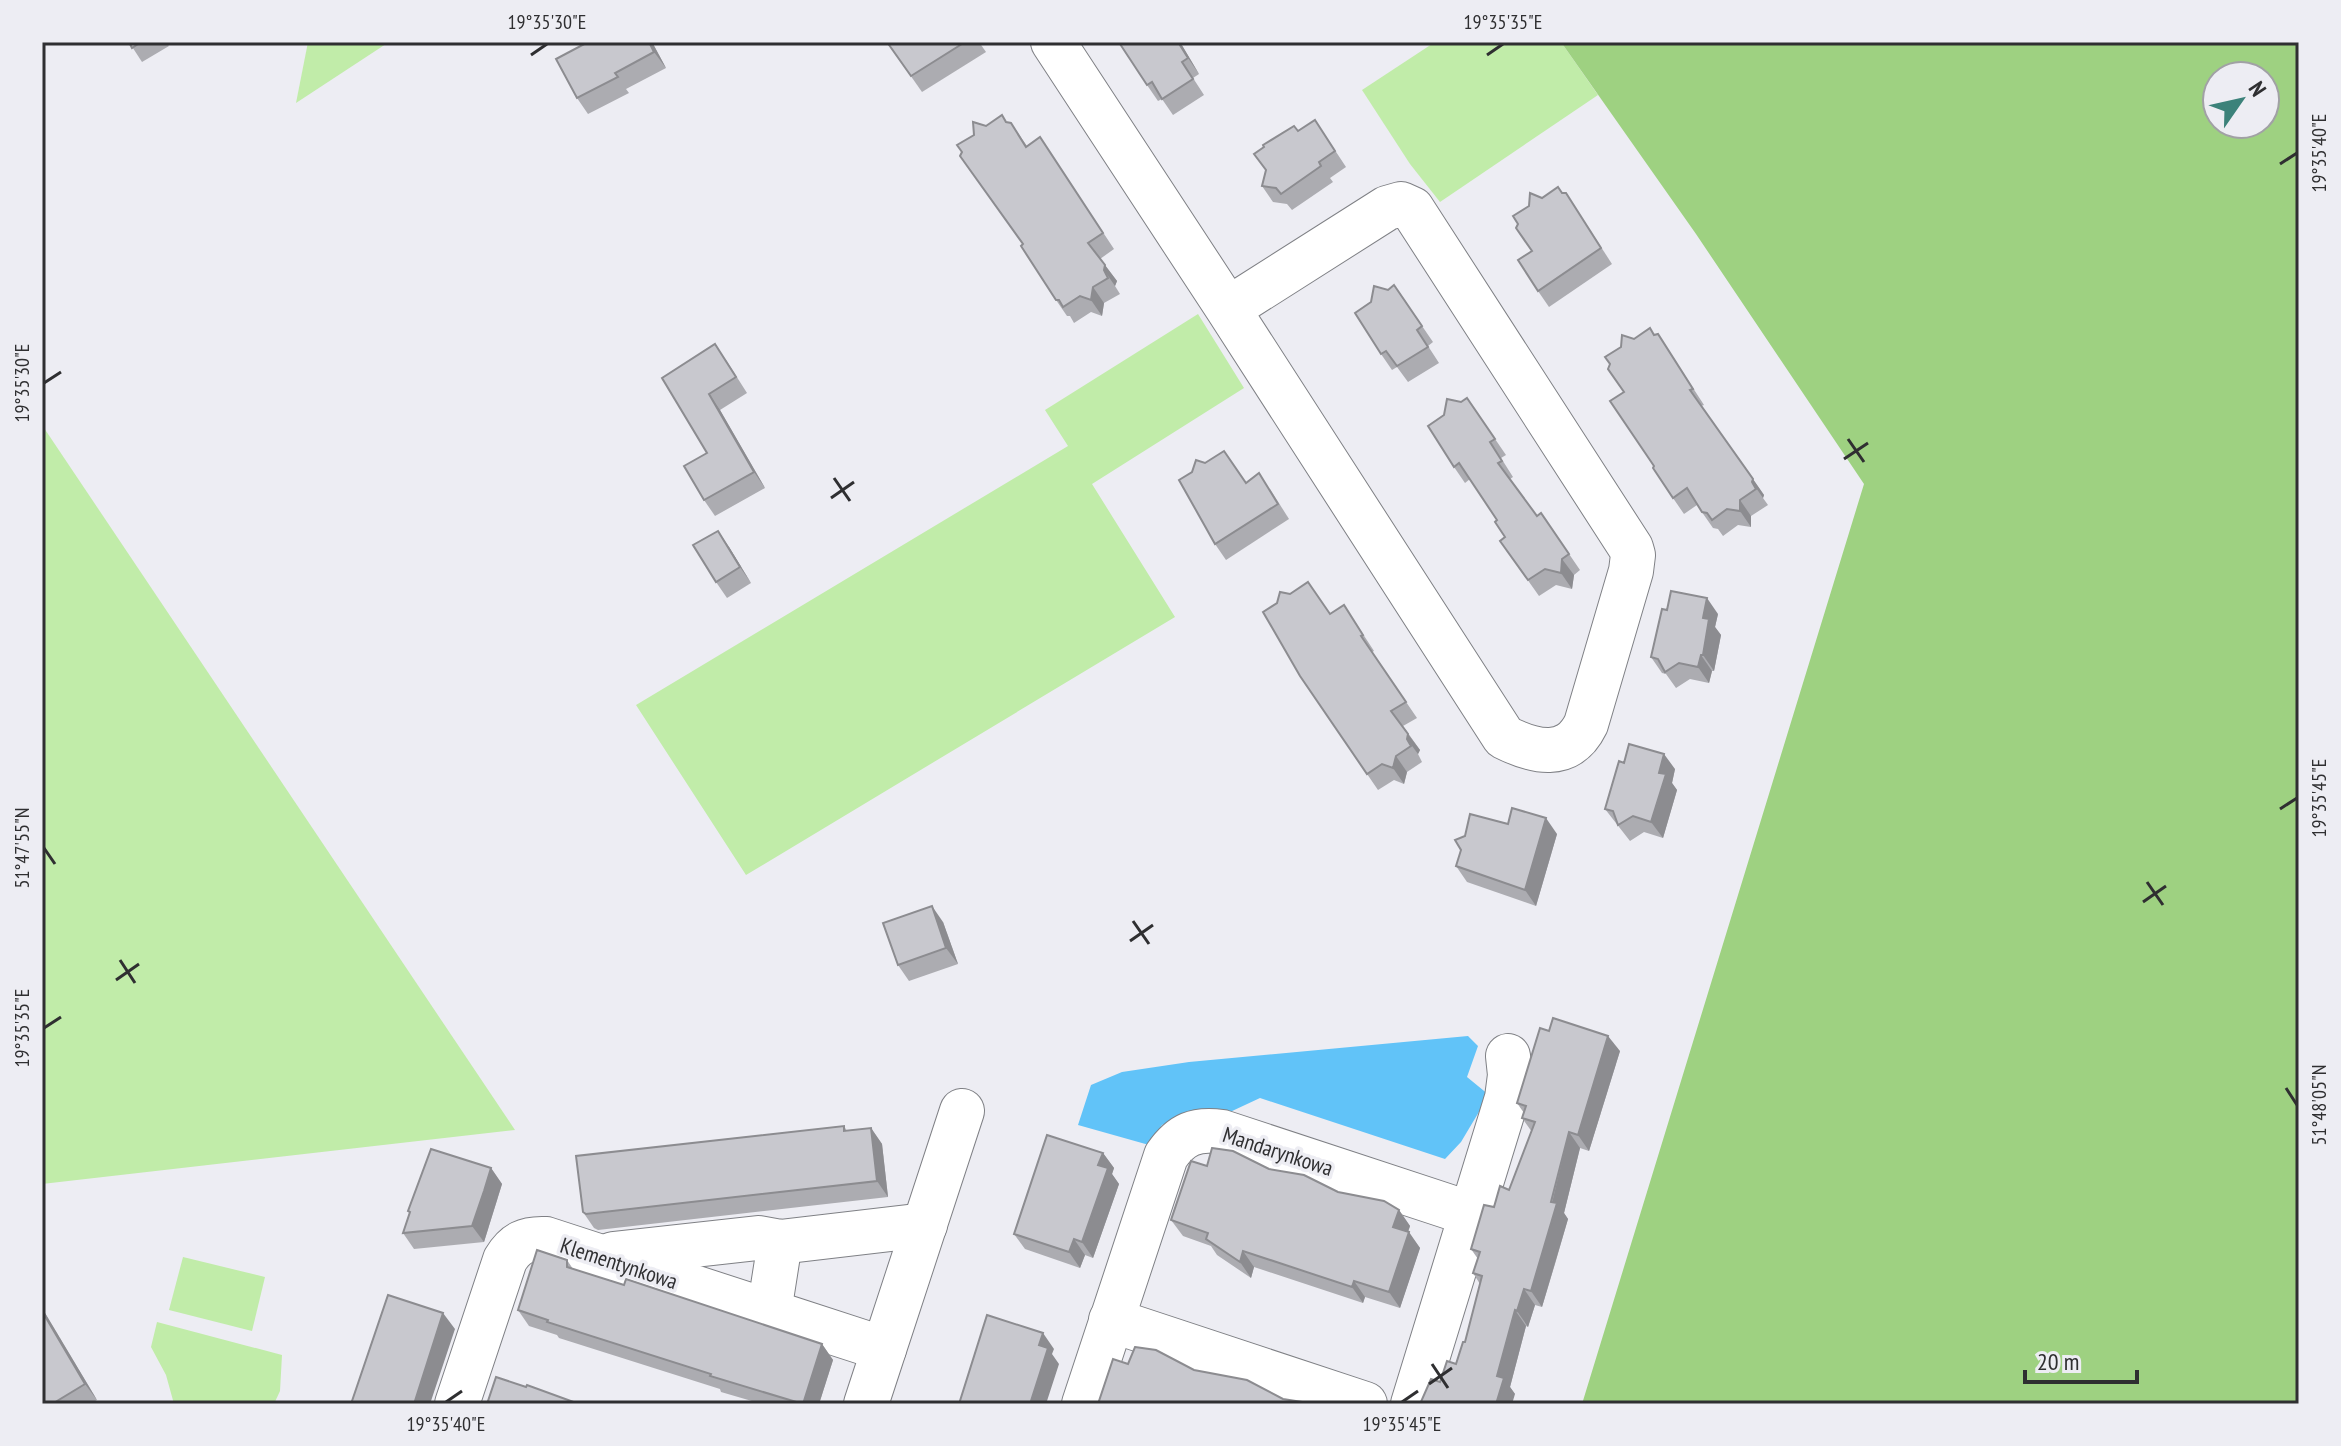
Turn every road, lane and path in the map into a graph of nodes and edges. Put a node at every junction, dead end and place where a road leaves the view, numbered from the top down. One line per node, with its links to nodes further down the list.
1 (1053, 42): 2 (street)
2 (1228, 309): 2 (street)
3 (1508, 1056): 5 (street)
4 (962, 1111): 6 (street)
5 (1471, 1214): 10 (street, Mandarynkowa); 16 (street)
6 (925, 1225): 7 (street); 11 (street)
7 (780, 1242): 8 (street); 9 (street)
8 (598, 1256): 9 (street, Klementynkowa); 12 (street, Klementynkowa)
9 (769, 1312): 11 (street, Klementynkowa)
10 (1111, 1320): 14 (street, Mandarynkowa); 15 (street)
11 (884, 1349): 13 (street)
12 (457, 1404)
13 (866, 1404)
14 (1084, 1404)
15 (1365, 1404)
16 (1413, 1404)

